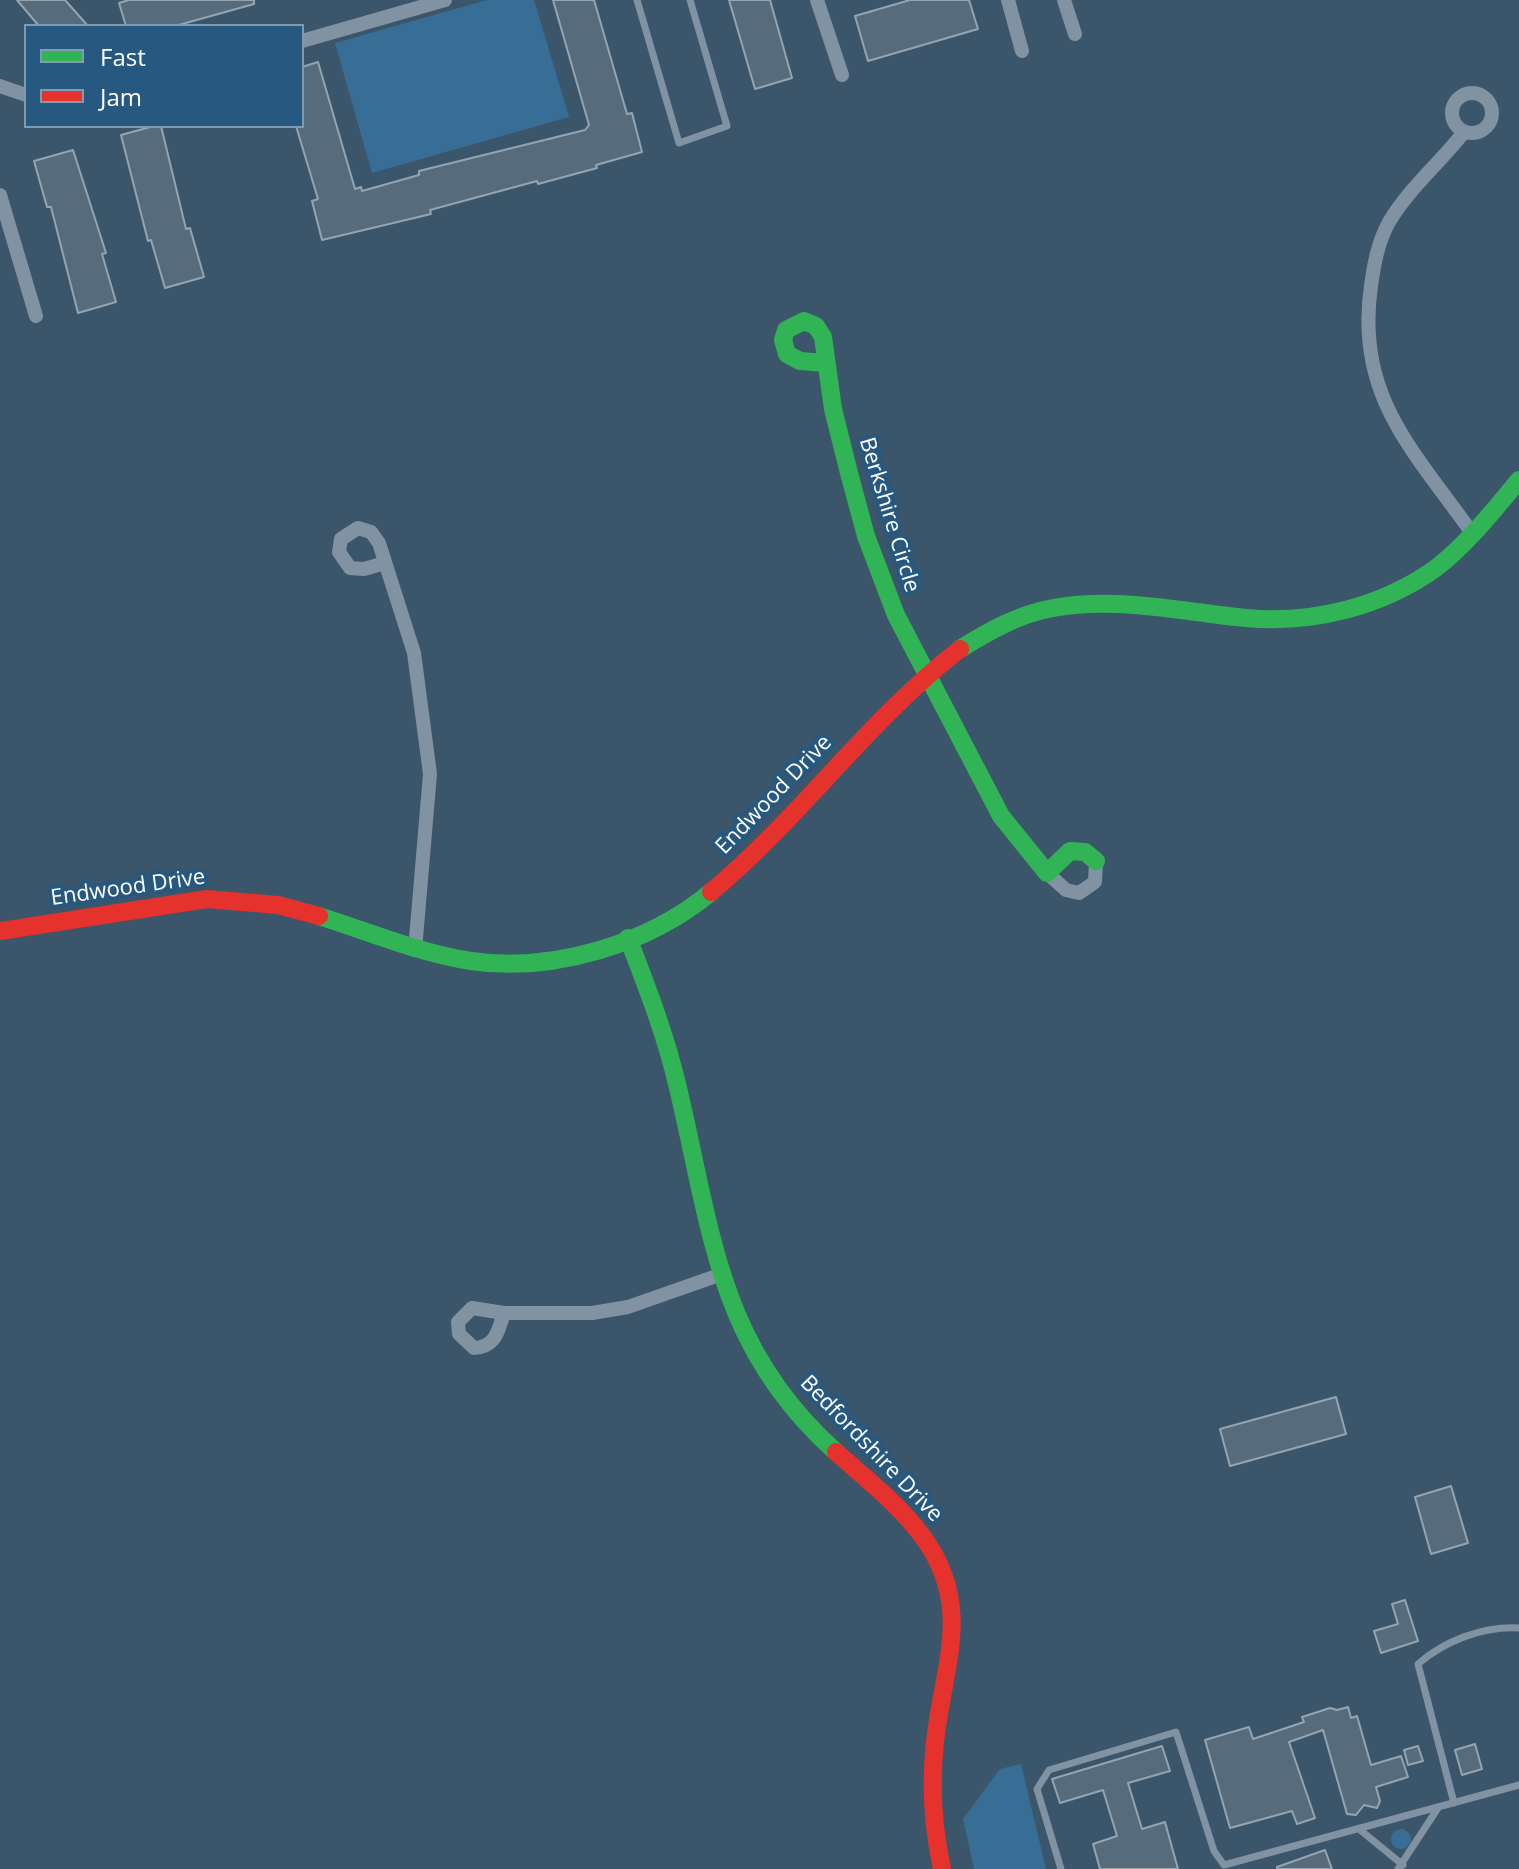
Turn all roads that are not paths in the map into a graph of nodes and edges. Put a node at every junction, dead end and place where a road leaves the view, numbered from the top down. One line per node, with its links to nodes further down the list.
1 (445, 0): 8 (street)
2 (637, 0): 3 (lane)
3 (690, 0)
4 (817, 0): 10 (street)
5 (1008, 0): 9 (street)
6 (1064, 0): 7 (street)
7 (1075, 34)
8 (304, 40)
9 (1022, 51)
10 (842, 75)
11 (0, 86): 12 (street)
12 (24, 94)
13 (1464, 132): 18 (street)
14 (0, 195): 15 (street)
15 (36, 316)
16 (826, 363): 20 (street, Berkshire Circle)
17 (1519, 480): 18 (street, Endwood Drive)
18 (1472, 533): 20 (street, Endwood Drive)
19 (385, 563): 25 (street)
20 (927, 675): 22 (street, Berkshire Circle); 24 (street, Endwood Drive)
21 (1096, 861): 22 (street); 22 (street)
22 (1047, 873)
23 (0, 931): 25 (street, Endwood Drive)
24 (628, 938): 25 (street, Endwood Drive); 26 (street, Bedfordshire Drive)
25 (415, 950)
26 (722, 1274): 27 (street); 34 (street, Bedfordshire Drive)
27 (504, 1313)
28 (1519, 1628): 30 (lane)
29 (1519, 1785): 30 (lane)
30 (1454, 1803): 31 (lane)
31 (1438, 1808): 32 (lane); 33 (lane)
32 (1359, 1829): 33 (lane); 35 (lane)
33 (1401, 1868)
34 (942, 1869)
35 (1061, 1869)

